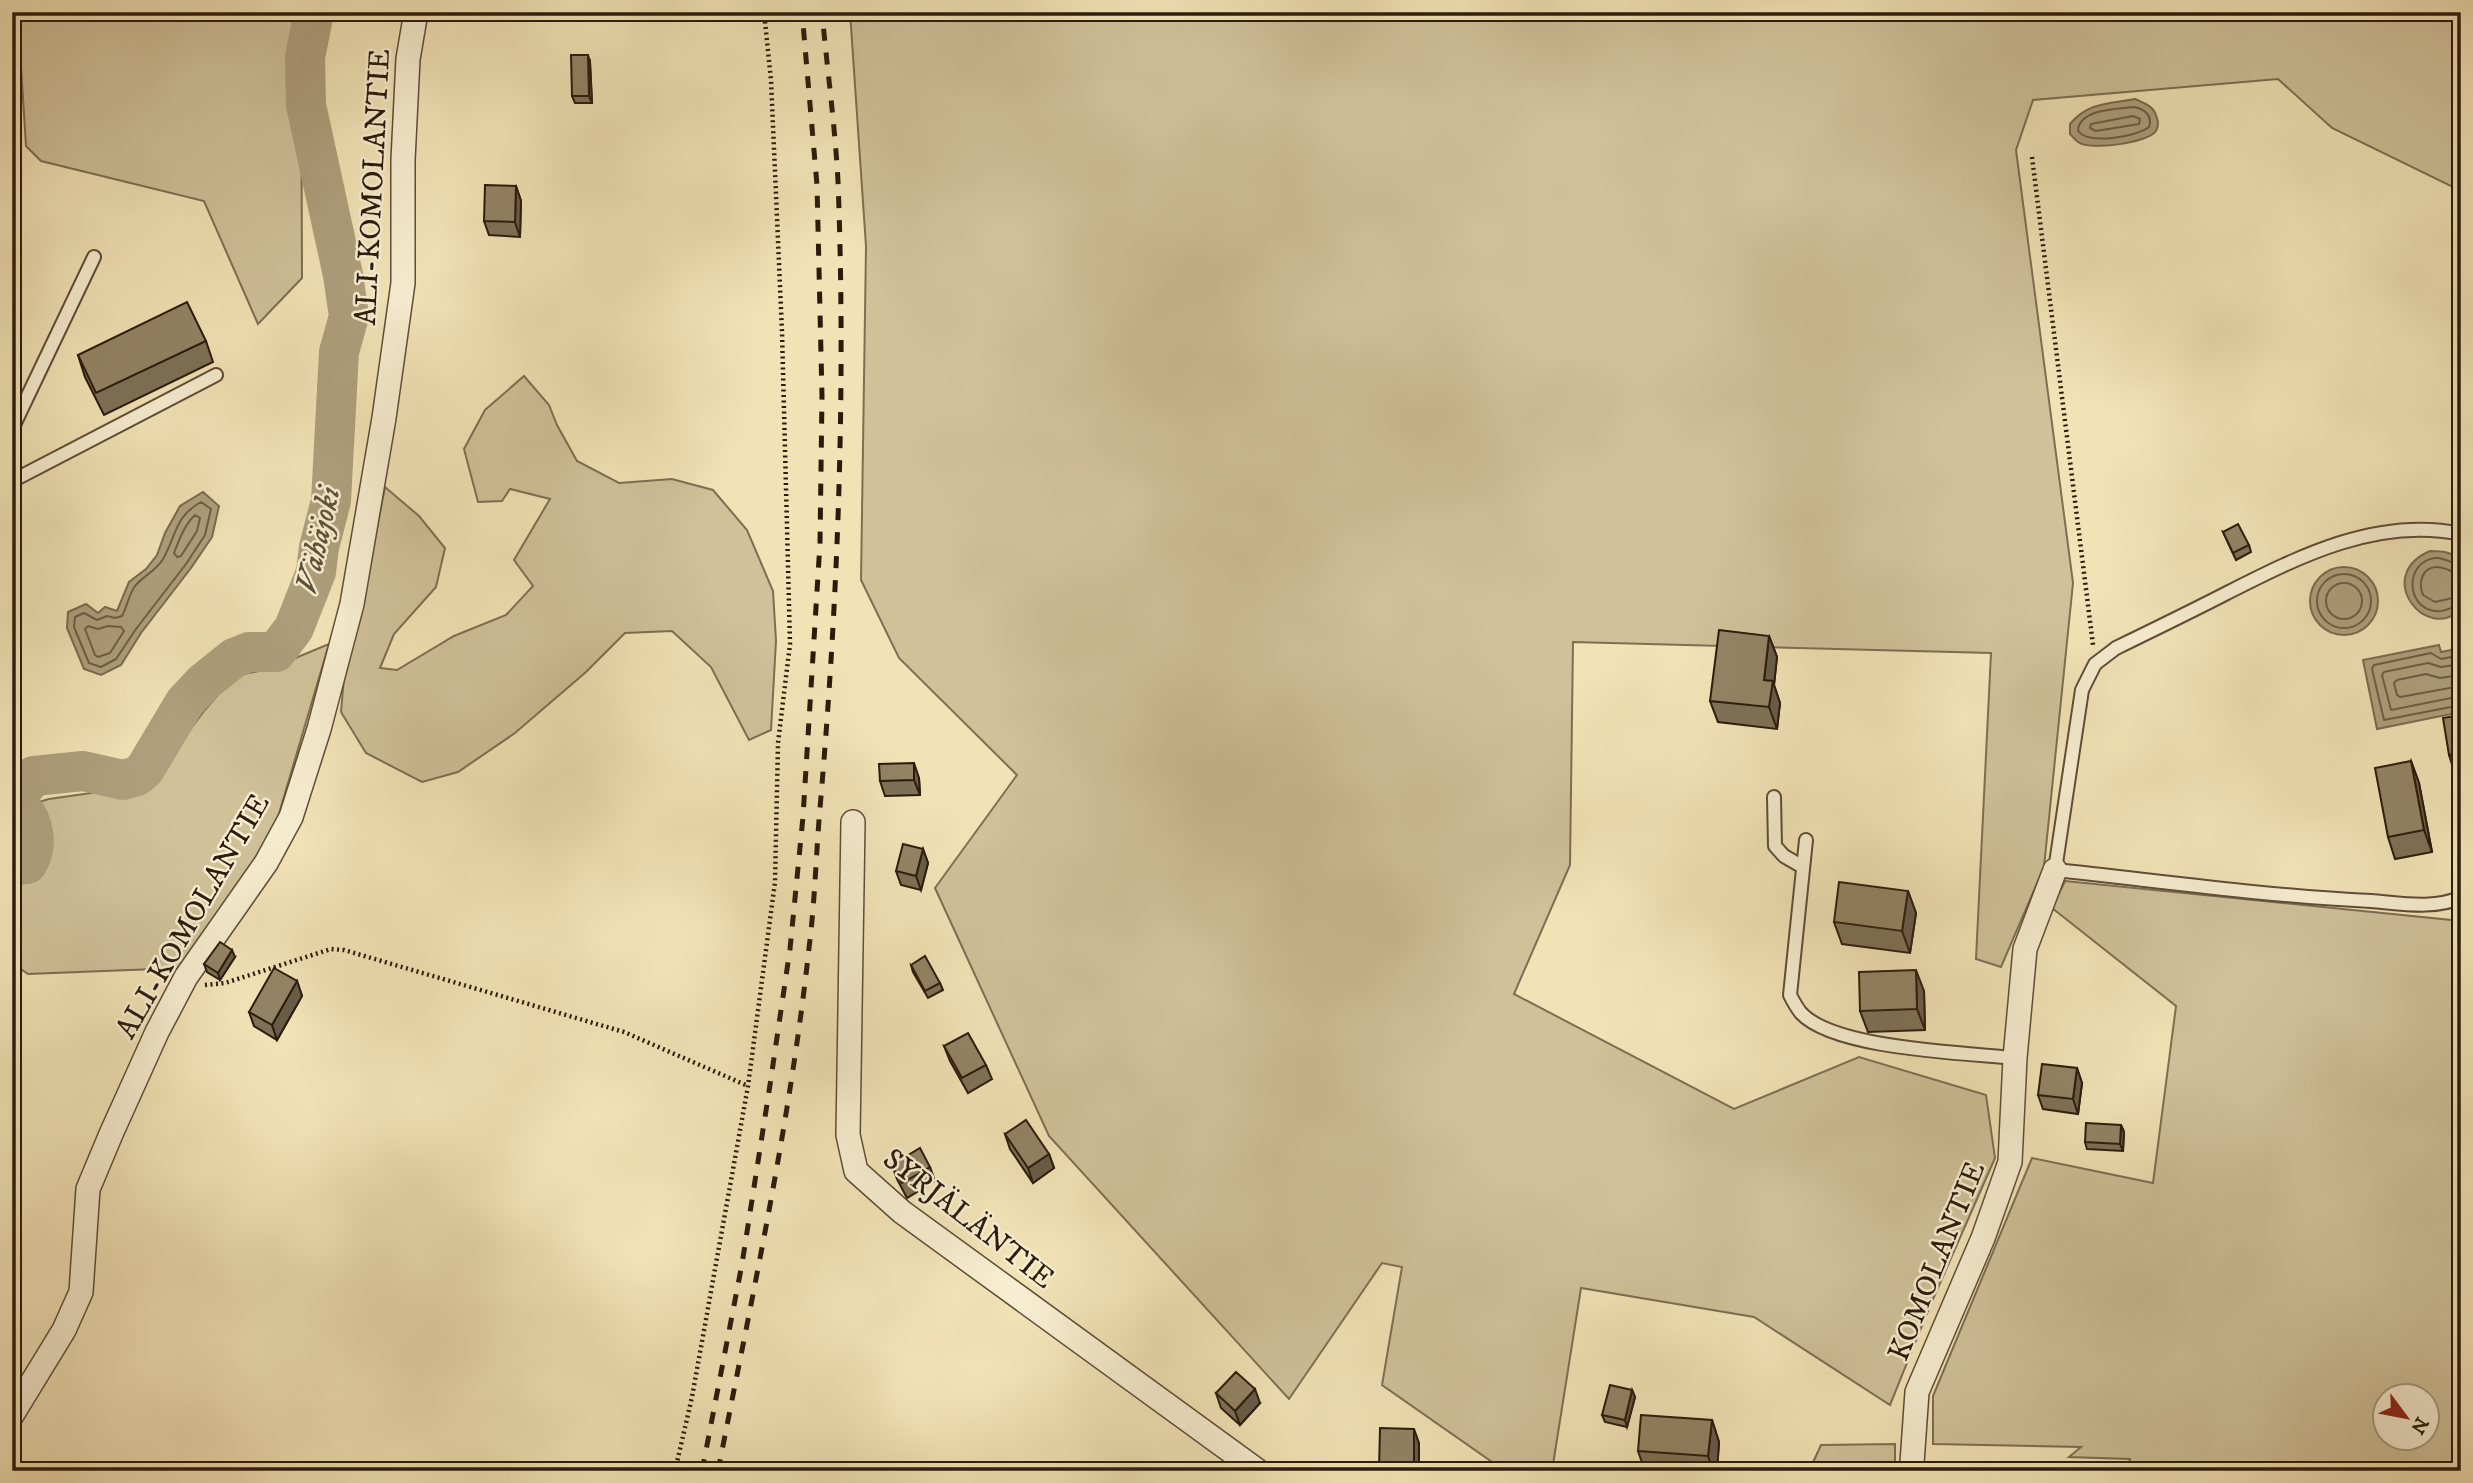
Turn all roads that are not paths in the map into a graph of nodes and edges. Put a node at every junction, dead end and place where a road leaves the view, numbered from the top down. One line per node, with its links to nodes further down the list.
1 (416, 12): 14 (street, ALI-KOMOLANTIE)
2 (94, 257): 4 (lane)
3 (216, 375): 5 (lane)
4 (12, 429)
5 (12, 481)
6 (2461, 534): 11 (lane)
7 (1774, 797): 10 (lane)
8 (853, 822): 15 (street, SYRJÄLÄNTIE)
9 (1806, 840): 10 (lane)
10 (1803, 867): 13 (lane)
11 (2055, 870): 12 (lane); 13 (street, KOMOLANTIE)
12 (2461, 897)
13 (2015, 1058): 16 (street, KOMOLANTIE)
14 (12, 1415)
15 (1258, 1471)
16 (1914, 1471)

